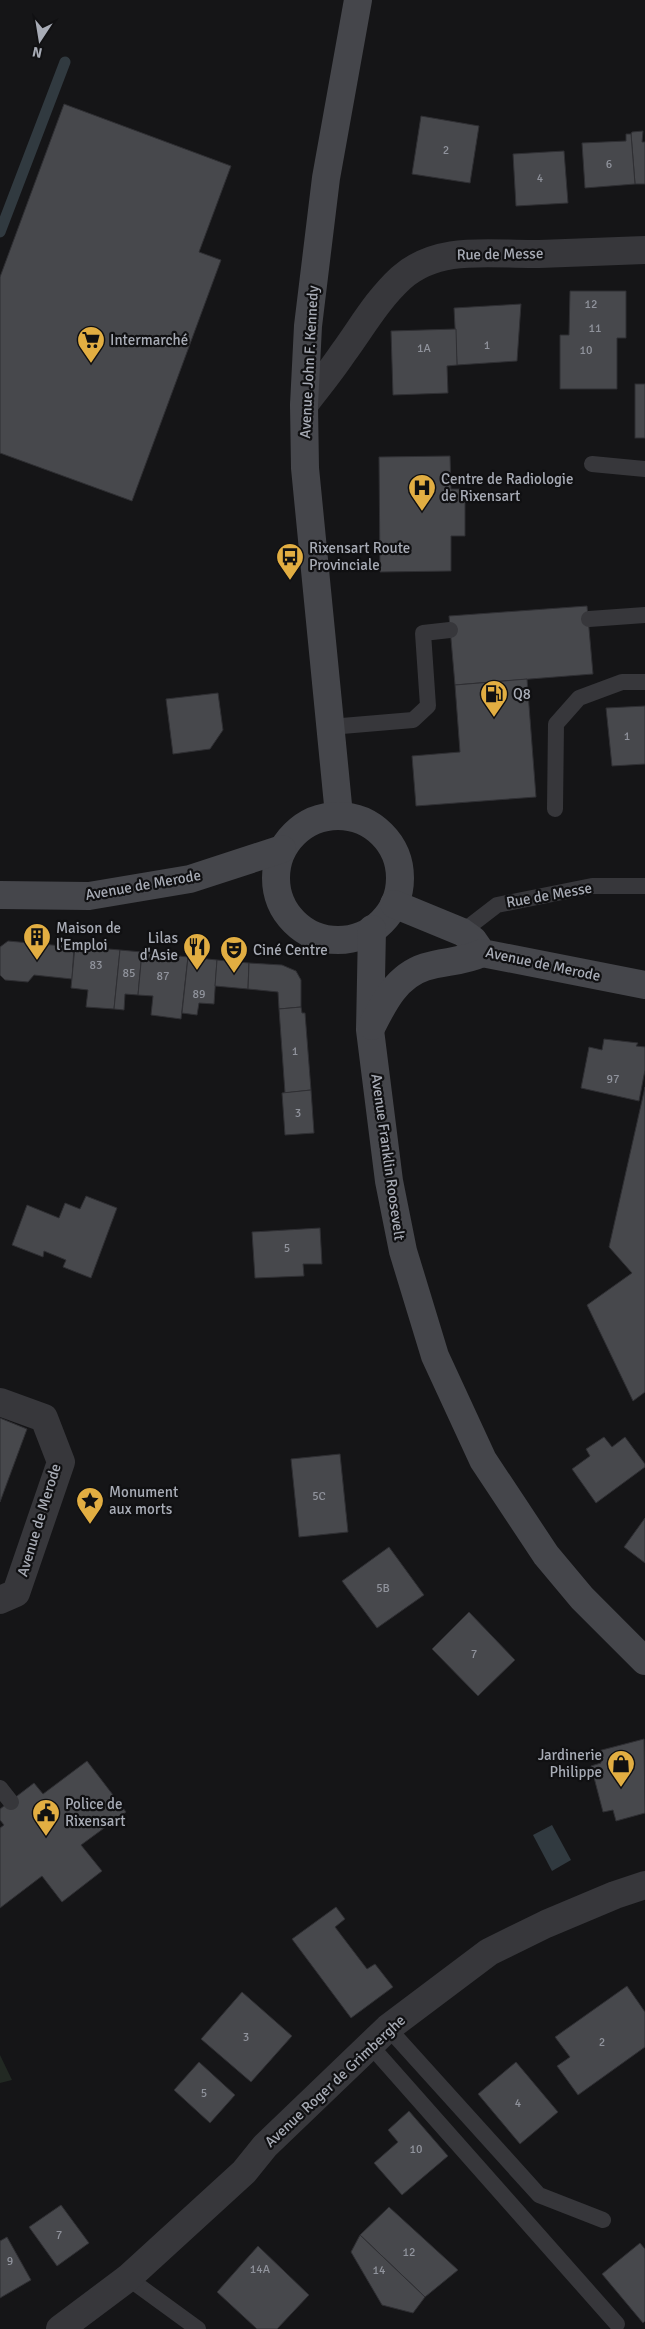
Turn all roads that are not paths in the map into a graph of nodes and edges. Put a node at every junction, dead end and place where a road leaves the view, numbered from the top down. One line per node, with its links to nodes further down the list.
1 (358, 0): 3 (main road, Avenue John F. Kennedy)
2 (645, 250): 3 (street, Rue de Messe)
3 (304, 405): 10 (main road, Avenue John F. Kennedy)
4 (592, 464): 5 (lane)
5 (645, 469)
6 (645, 615): 7 (lane)
7 (589, 619)
8 (450, 630): 10 (lane)
9 (645, 682): 11 (lane)
10 (330, 728): 12 (main road, Avenue John F. Kennedy)
11 (555, 809)
12 (339, 815): 13 (main road); 16 (main road)
13 (282, 849): 15 (main road, Avenue de Merode); 17 (main road)
14 (645, 886): 18 (lane, Rue de Messe)
15 (0, 896)
16 (394, 904): 17 (main road); 18 (main road, Avenue de Merode)
17 (372, 930): 21 (main road, Avenue Franklin Roosevelt)
18 (462, 932): 19 (main road, Avenue de Merode)
19 (482, 953): 20 (main road, Avenue de Merode); 21 (main road)
20 (645, 985)
21 (370, 1030): 24 (main road, Avenue Franklin Roosevelt)
22 (0, 1402): 23 (street, Avenue de Merode)
23 (0, 1600)
24 (645, 1661)
25 (0, 1788): 26 (lane)
26 (11, 1802)
27 (645, 1885): 28 (street, Avenue Roger de Grimberghe)
28 (379, 2036): 29 (lane); 30 (street, Avenue Roger de Grimberghe); 31 (lane)
29 (603, 2220)
30 (128, 2278): 32 (street, Avenue Roger de Grimberghe); 33 (lane)
31 (617, 2324)
32 (60, 2329)
33 (198, 2329)

